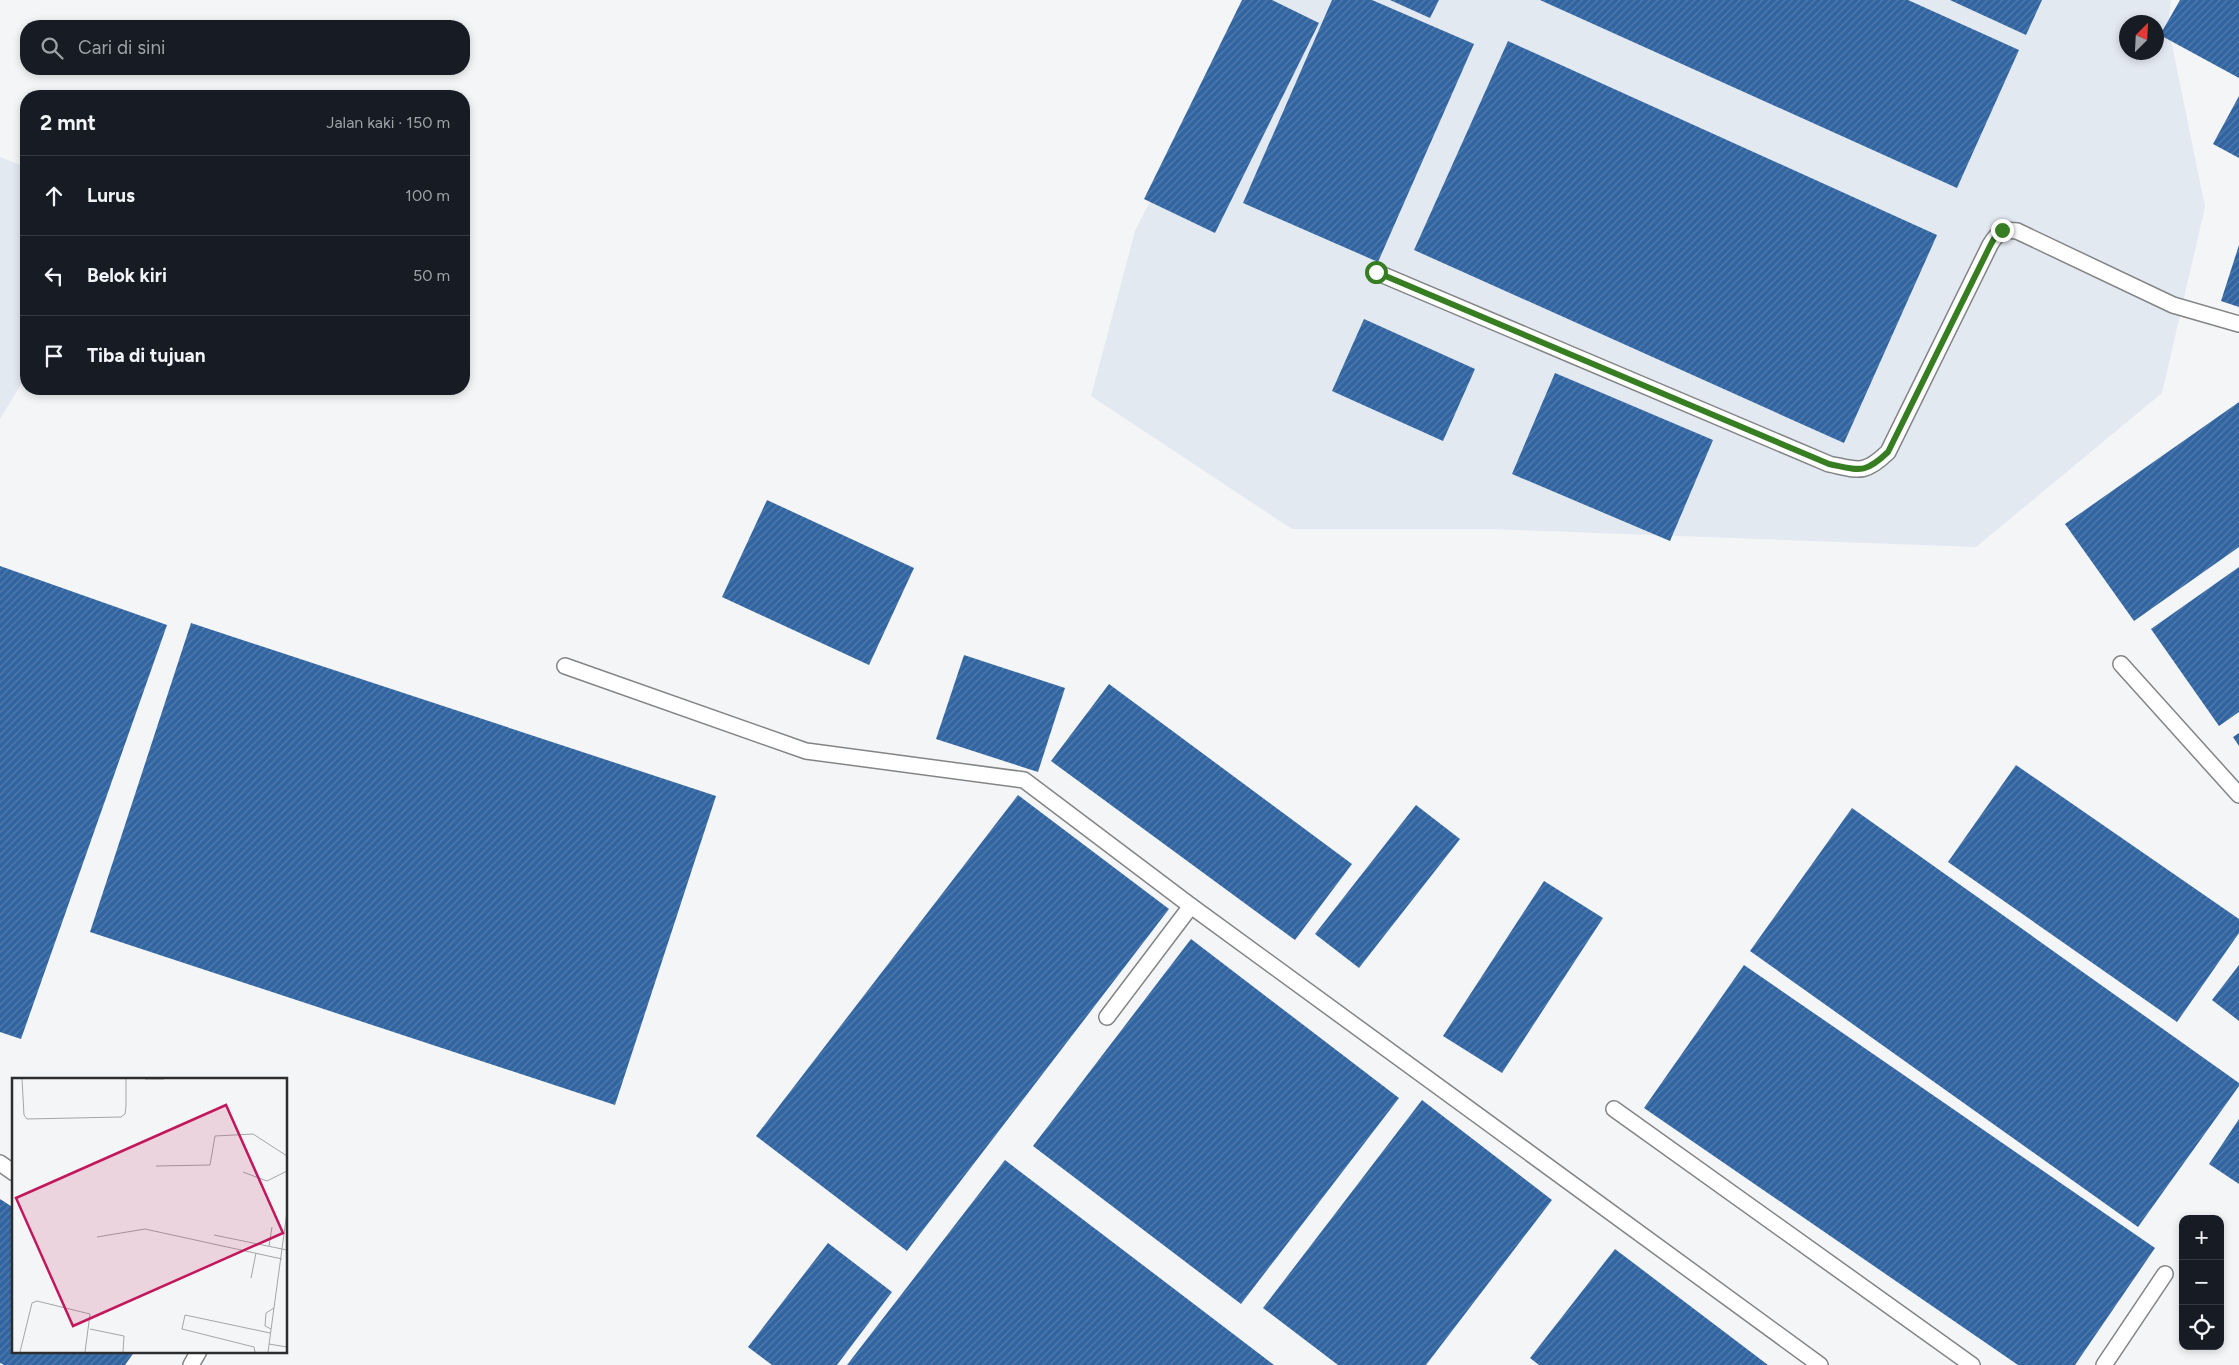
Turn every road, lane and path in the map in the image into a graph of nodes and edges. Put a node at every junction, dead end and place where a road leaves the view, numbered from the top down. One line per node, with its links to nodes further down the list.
1 (1376, 272): 2 (lane)
2 (2239, 324)
3 (2121, 664): 5 (lane)
4 (564, 666): 6 (lane)
5 (2239, 795)
6 (1191, 906): 7 (lane); 14 (lane)
7 (1107, 1017)
8 (1614, 1108): 15 (lane)
9 (0, 1163): 10 (lane)
10 (12, 1172)
11 (2165, 1274): 16 (lane)
12 (198, 1352): 13 (lane)
13 (191, 1365)
14 (1820, 1365)
15 (1972, 1365)
16 (2104, 1365)

